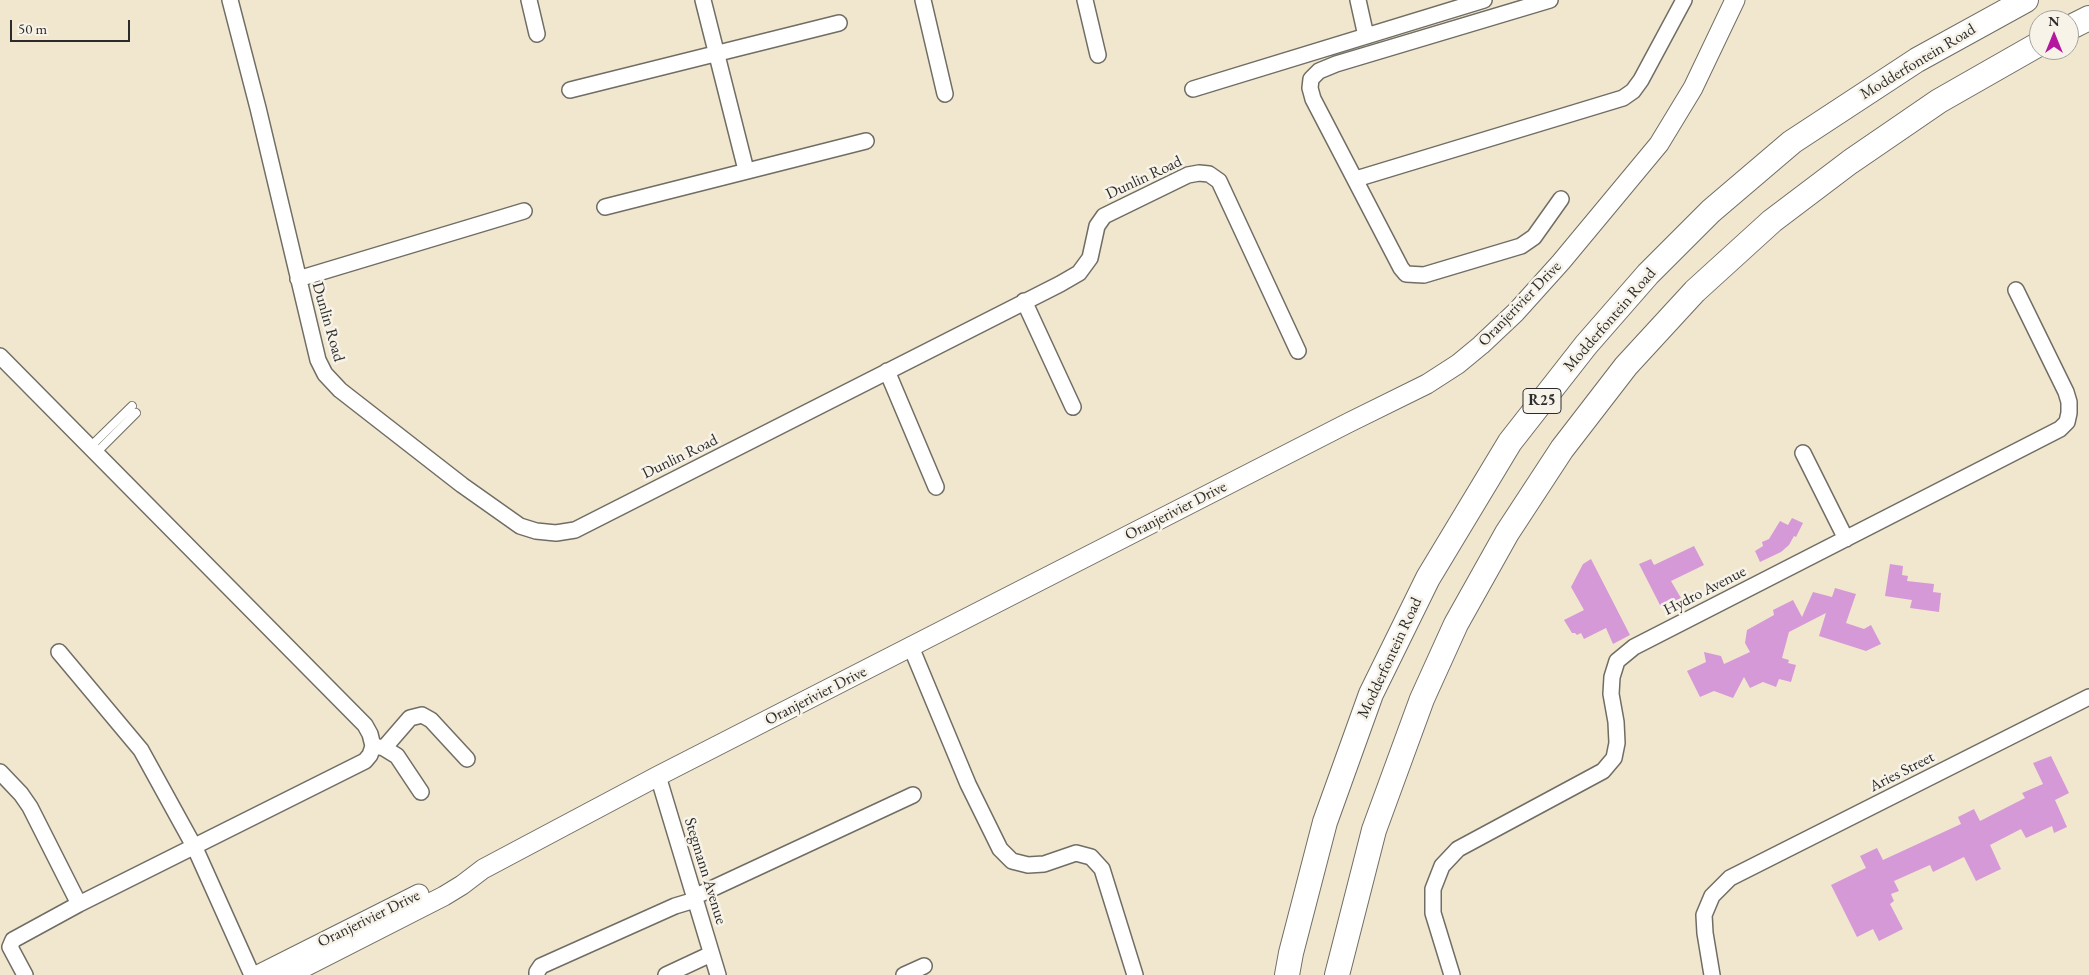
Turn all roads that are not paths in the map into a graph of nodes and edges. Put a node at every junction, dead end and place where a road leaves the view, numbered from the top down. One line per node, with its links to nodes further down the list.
1 (230, 0): 27 (street, Dunlin Road)
2 (529, 0): 13 (street)
3 (702, 0): 16 (street)
4 (923, 0): 20 (street)
5 (1085, 0): 17 (street)
6 (1358, 0): 14 (street)
7 (1484, 0): 14 (street)
8 (1550, 0): 23 (street)
9 (1684, 0): 23 (street)
10 (1735, 0): 39 (street, Oranjerivier Drive)
11 (2026, 0): 63 (main road, Modderfontein Road / R25)
12 (839, 23): 16 (street)
13 (537, 34)
14 (1366, 36): 18 (street)
15 (2029, 50): 64 (main road, R25)
16 (716, 53): 19 (street); 22 (street)
17 (1098, 55)
18 (1192, 89)
19 (570, 90)
20 (945, 94)
21 (866, 141): 22 (street)
22 (746, 170): 25 (street)
23 (1356, 179): 24 (street)
24 (1560, 198)
25 (605, 207)
26 (524, 210): 27 (street)
27 (298, 279): 32 (street, Dunlin Road)
28 (2016, 290): 38 (street, Hydro Avenue)
29 (1024, 301): 30 (street, Dunlin Road); 32 (street, Dunlin Road); 33 (street)
30 (1298, 350)
31 (0, 356): 35 (street)
32 (887, 371): 37 (street)
33 (1073, 407)
34 (134, 409): 35 (lane)
35 (94, 449): 42 (street)
36 (1803, 453): 38 (street)
37 (936, 487)
38 (1846, 539): 65 (street, Hydro Avenue)
39 (911, 647): 45 (street, Oranjerivier Drive); 62 (street)
40 (59, 652): 48 (street)
41 (2089, 697): 66 (street, Aries Street)
42 (378, 747): 43 (street); 46 (street); 48 (street)
43 (467, 759)
44 (0, 772): 51 (street)
45 (658, 776): 49 (street, Oranjerivier Drive); 50 (street, Stegmann Avenue)
46 (421, 792)
47 (913, 795): 50 (street)
48 (194, 848): 51 (street); 55 (street)
49 (483, 869): 56 (street, Oranjerivier Drive); 57 (street, Oranjerivier Drive)
50 (695, 899): 52 (street, Stegmann Avenue); 58 (street)
51 (79, 904): 54 (street)
52 (711, 954): 59 (street); 60 (street, Stegmann Avenue)
53 (924, 966): 61 (street)
54 (25, 975)
55 (252, 975)
56 (258, 975)
57 (289, 975)
58 (537, 975)
59 (666, 975)
60 (718, 975)
61 (904, 975)
62 (1135, 975)
63 (1287, 975)
64 (1337, 975)
65 (1452, 975)
66 (1712, 975)

